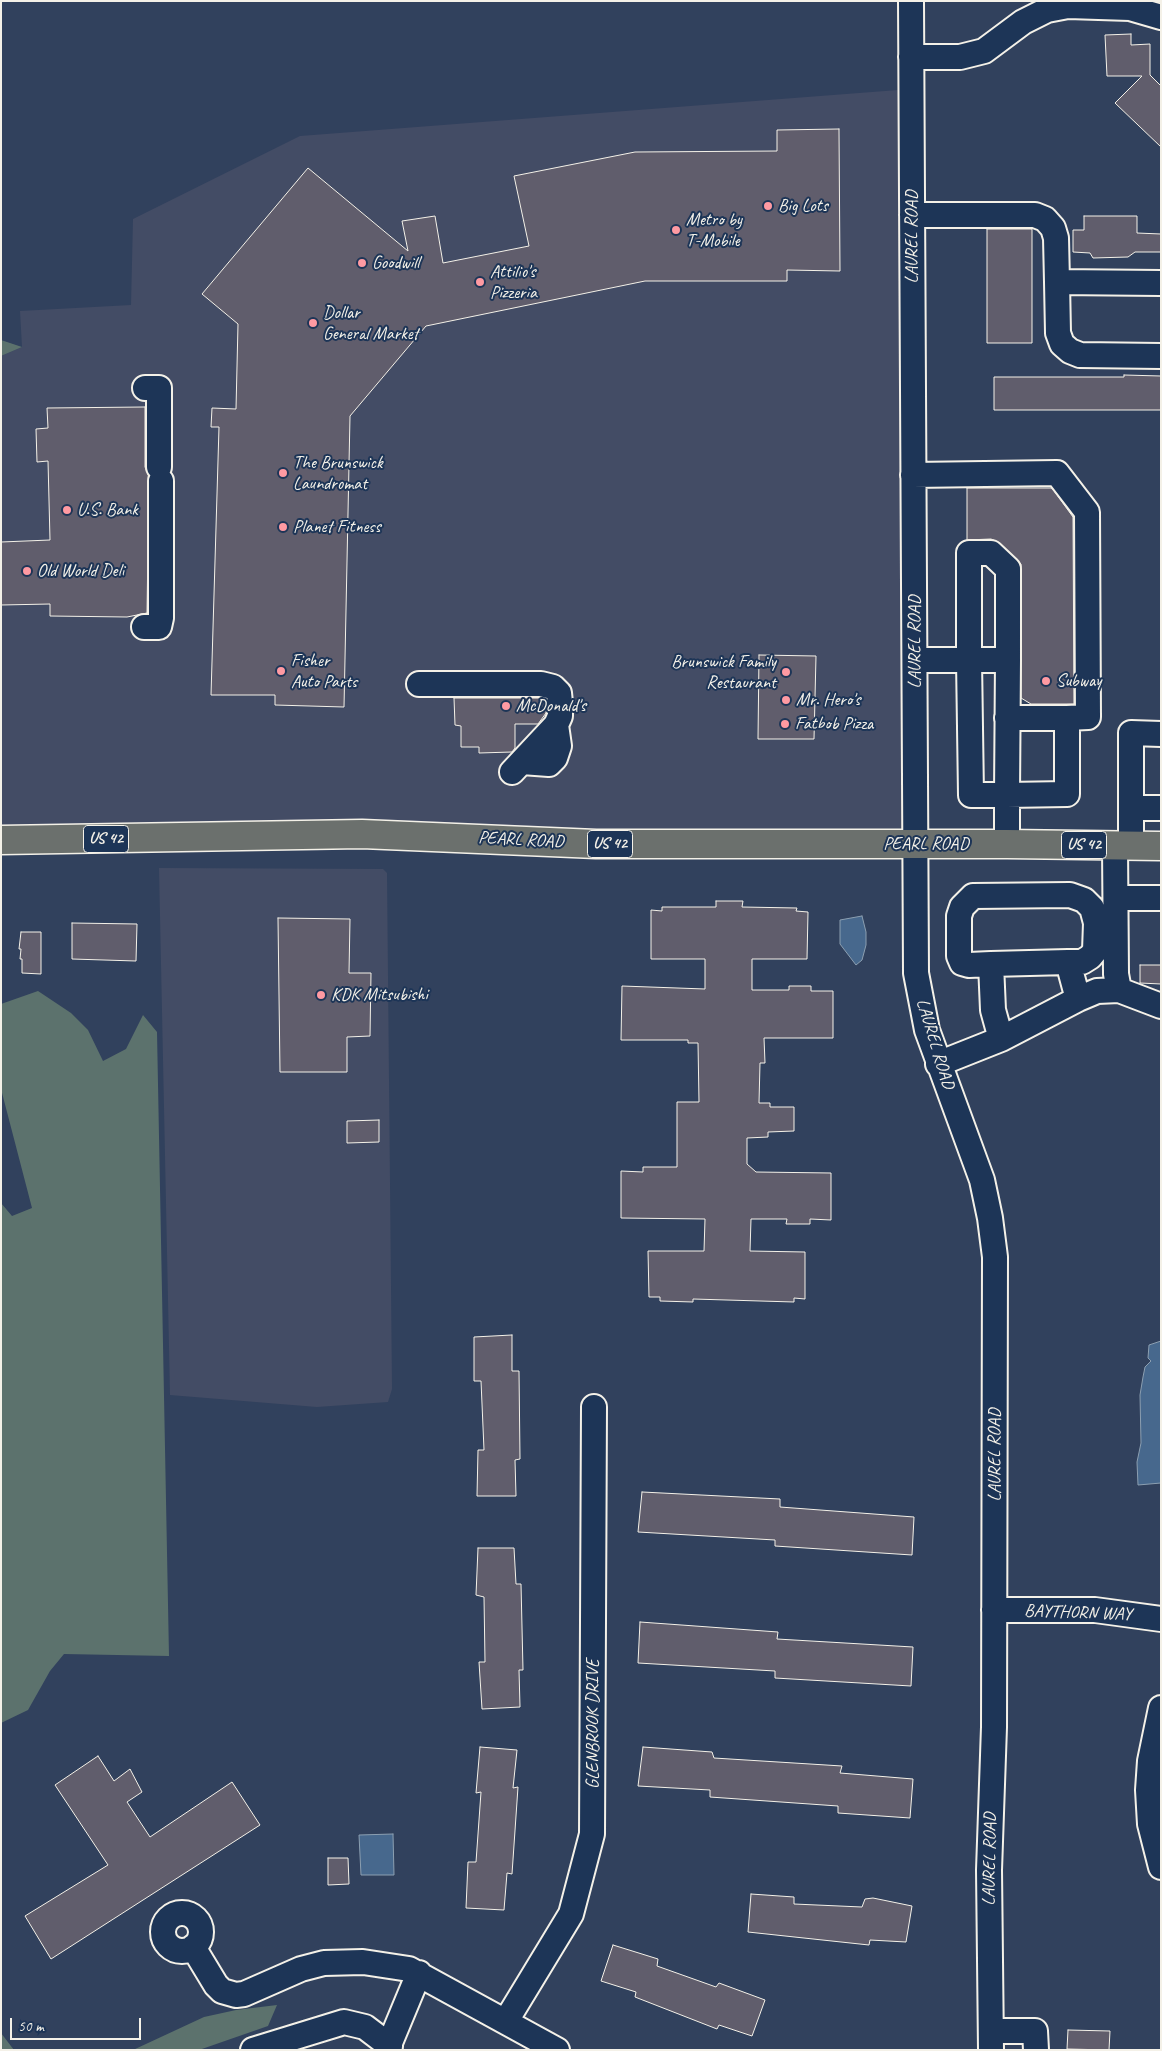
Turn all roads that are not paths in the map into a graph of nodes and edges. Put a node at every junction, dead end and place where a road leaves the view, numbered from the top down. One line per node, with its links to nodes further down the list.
1 (911, 1): 3 (street, LAUREL ROAD)
2 (1161, 17): 3 (street)
3 (911, 57): 4 (street, LAUREL ROAD)
4 (912, 215): 5 (street); 9 (street, LAUREL ROAD)
5 (1057, 282): 6 (street); 7 (street)
6 (1161, 283)
7 (1161, 356)
8 (144, 388): 10 (street)
9 (913, 474): 11 (street, LAUREL ROAD); 16 (street)
10 (144, 627)
11 (916, 660): 12 (street); 23 (street, LAUREL ROAD)
12 (969, 660): 13 (street); 13 (street); 19 (street)
13 (1008, 660): 15 (street)
14 (420, 684): 18 (street)
15 (1007, 718): 16 (street); 19 (street)
16 (1067, 718): 19 (street)
17 (1161, 734): 20 (street)
18 (517, 767)
19 (1007, 795): 24 (street)
20 (1131, 808): 21 (street); 25 (street)
21 (1161, 808)
22 (1, 840): 23 (main road, PEARL ROAD / US 42)
23 (914, 844): 24 (main road, PEARL ROAD / US 42); 35 (street, LAUREL ROAD)
24 (1007, 844): 25 (main road, PEARL ROAD / US 42)
25 (1123, 846): 26 (main road, PEARL ROAD / US 42); 27 (street)
26 (1161, 846)
27 (1116, 898): 28 (street); 31 (street)
28 (1161, 898)
29 (1068, 962): 30 (street); 30 (street); 32 (street)
30 (991, 964): 34 (street)
31 (1118, 990): 32 (street); 33 (street)
32 (1078, 999): 34 (street)
33 (1161, 1006)
34 (1002, 1039): 35 (street)
35 (938, 1064): 37 (street, LAUREL ROAD)
36 (594, 1407): 43 (street, GLENBROOK DRIVE)
37 (994, 1610): 38 (street, BAYTHORN WAY); 44 (street, LAUREL ROAD)
38 (1161, 1620)
39 (1161, 1708): 40 (street)
40 (1161, 1867)
41 (193, 1947): 42 (street)
42 (420, 1973): 43 (street); 45 (street)
43 (506, 2021): 47 (street)
44 (991, 2040): 48 (street)
45 (388, 2048): 46 (street)
46 (253, 2050)
47 (557, 2050)
48 (1036, 2050)

